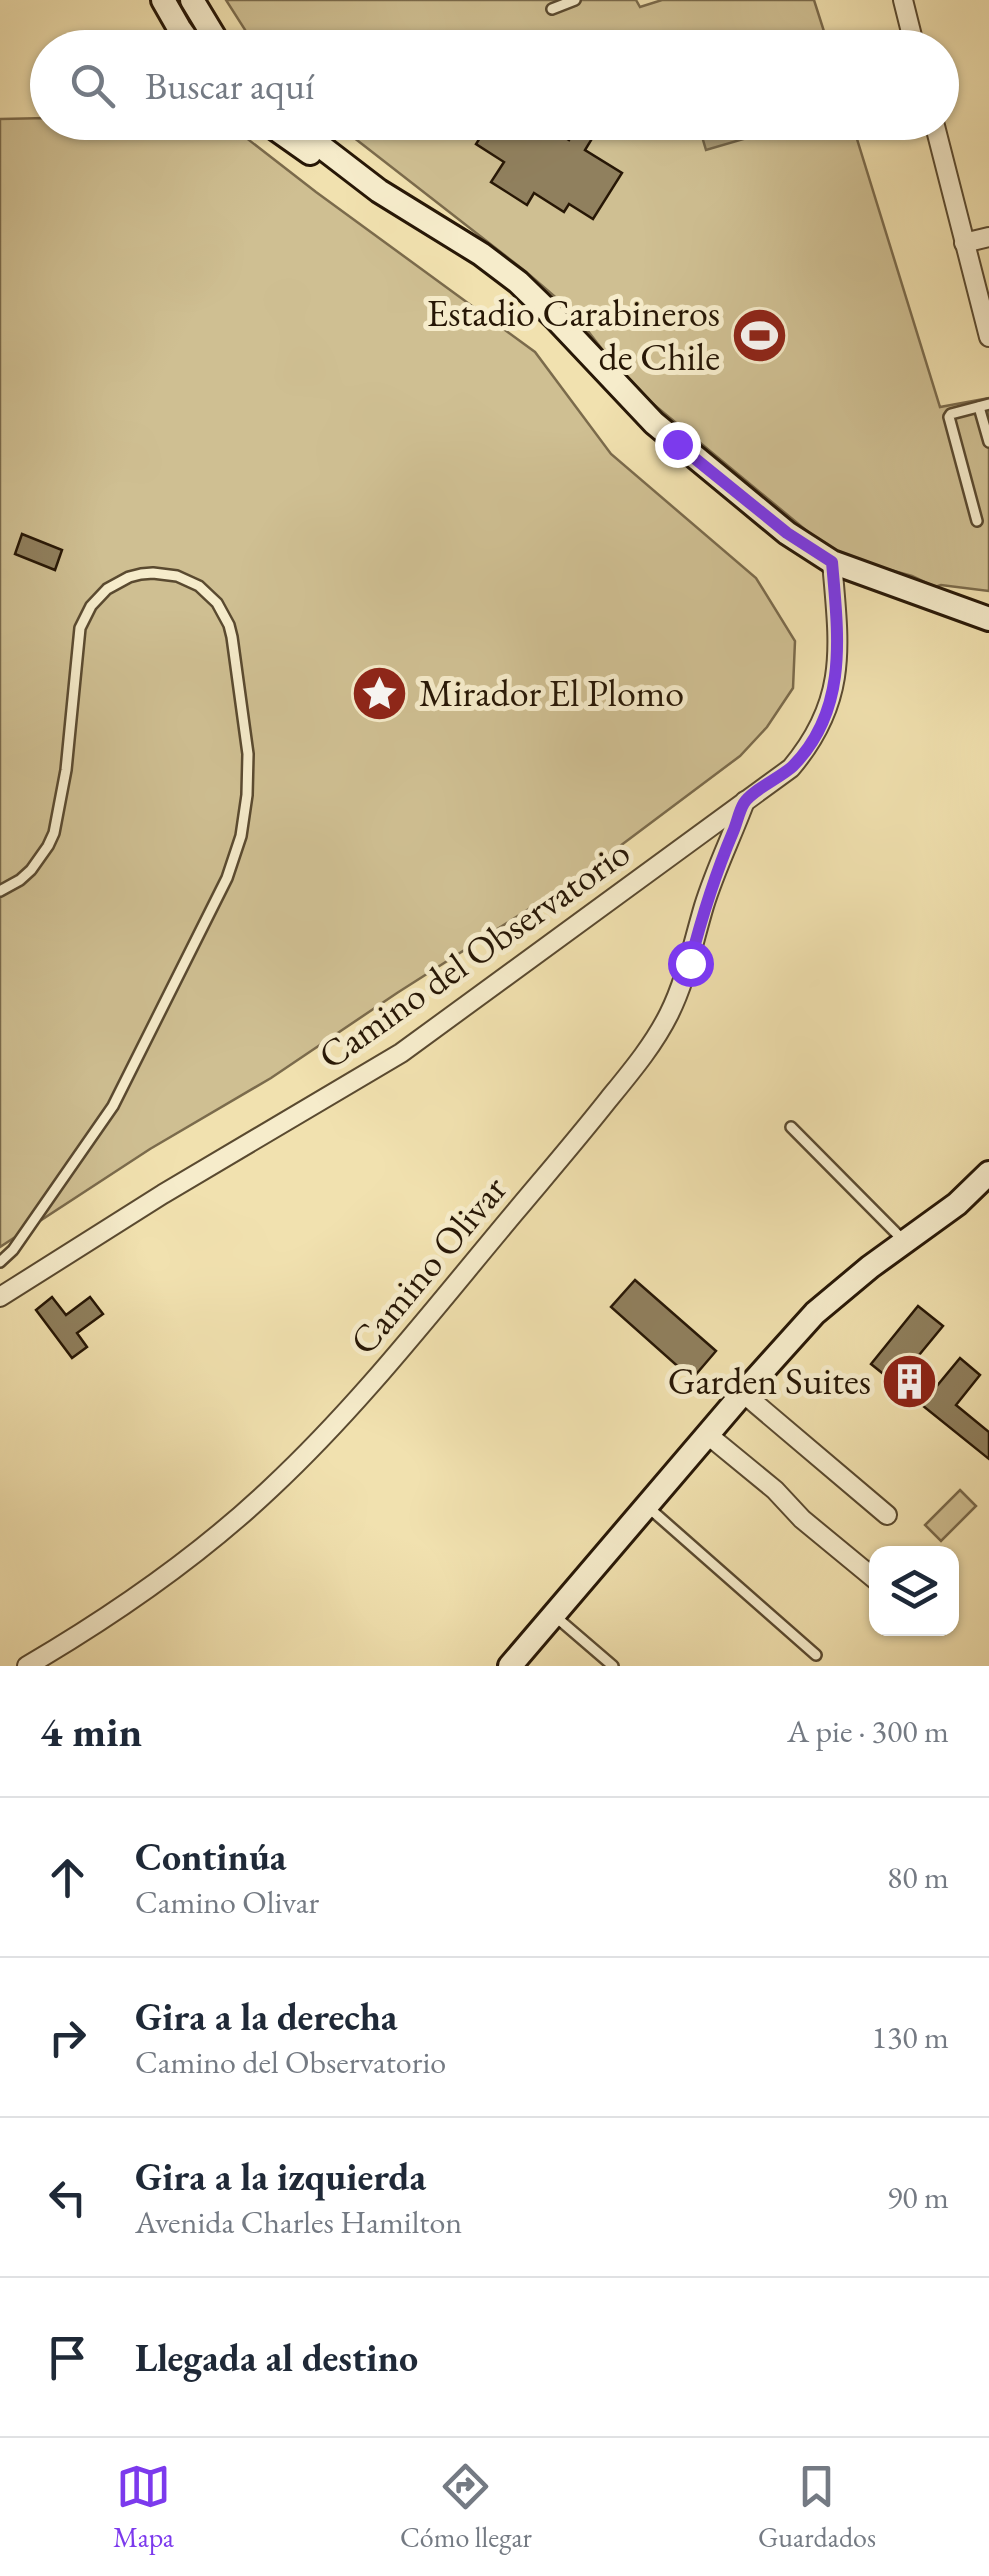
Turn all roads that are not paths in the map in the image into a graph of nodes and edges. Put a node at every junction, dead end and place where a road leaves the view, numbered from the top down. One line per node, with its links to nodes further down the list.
1 (163, 0): 6 (main road)
2 (192, 0): 7 (main road)
3 (574, 0): 5 (lane)
4 (903, 0): 8 (street)
5 (552, 9)
6 (182, 30)
7 (211, 30)
8 (910, 30)
9 (291, 140): 12 (main road)
10 (313, 140): 12 (main road)
11 (938, 140): 14 (street)
12 (379, 190): 19 (main road)
13 (989, 237): 14 (street)
14 (964, 243): 15 (street)
15 (989, 338)
16 (984, 406): 17 (lane); 18 (lane)
17 (989, 442)
18 (977, 521)
19 (832, 562): 20 (main road); 21 (street, Camino del Observatorio)
20 (989, 619)
21 (745, 800): 27 (street, Camino del Observatorio); 35 (street, Camino Olivar)
22 (0, 892): 26 (lane)
23 (791, 1127): 25 (lane)
24 (989, 1173): 25 (main road)
25 (906, 1243): 28 (main road)
26 (0, 1262)
27 (0, 1297)
28 (744, 1393): 29 (main road); 31 (street)
29 (708, 1435): 30 (main road); 32 (street)
30 (648, 1506): 33 (main road); 34 (lane)
31 (887, 1515)
32 (869, 1574)
33 (554, 1615): 36 (main road); 37 (lane)
34 (816, 1656)
35 (27, 1666)
36 (510, 1666)
37 (613, 1666)

